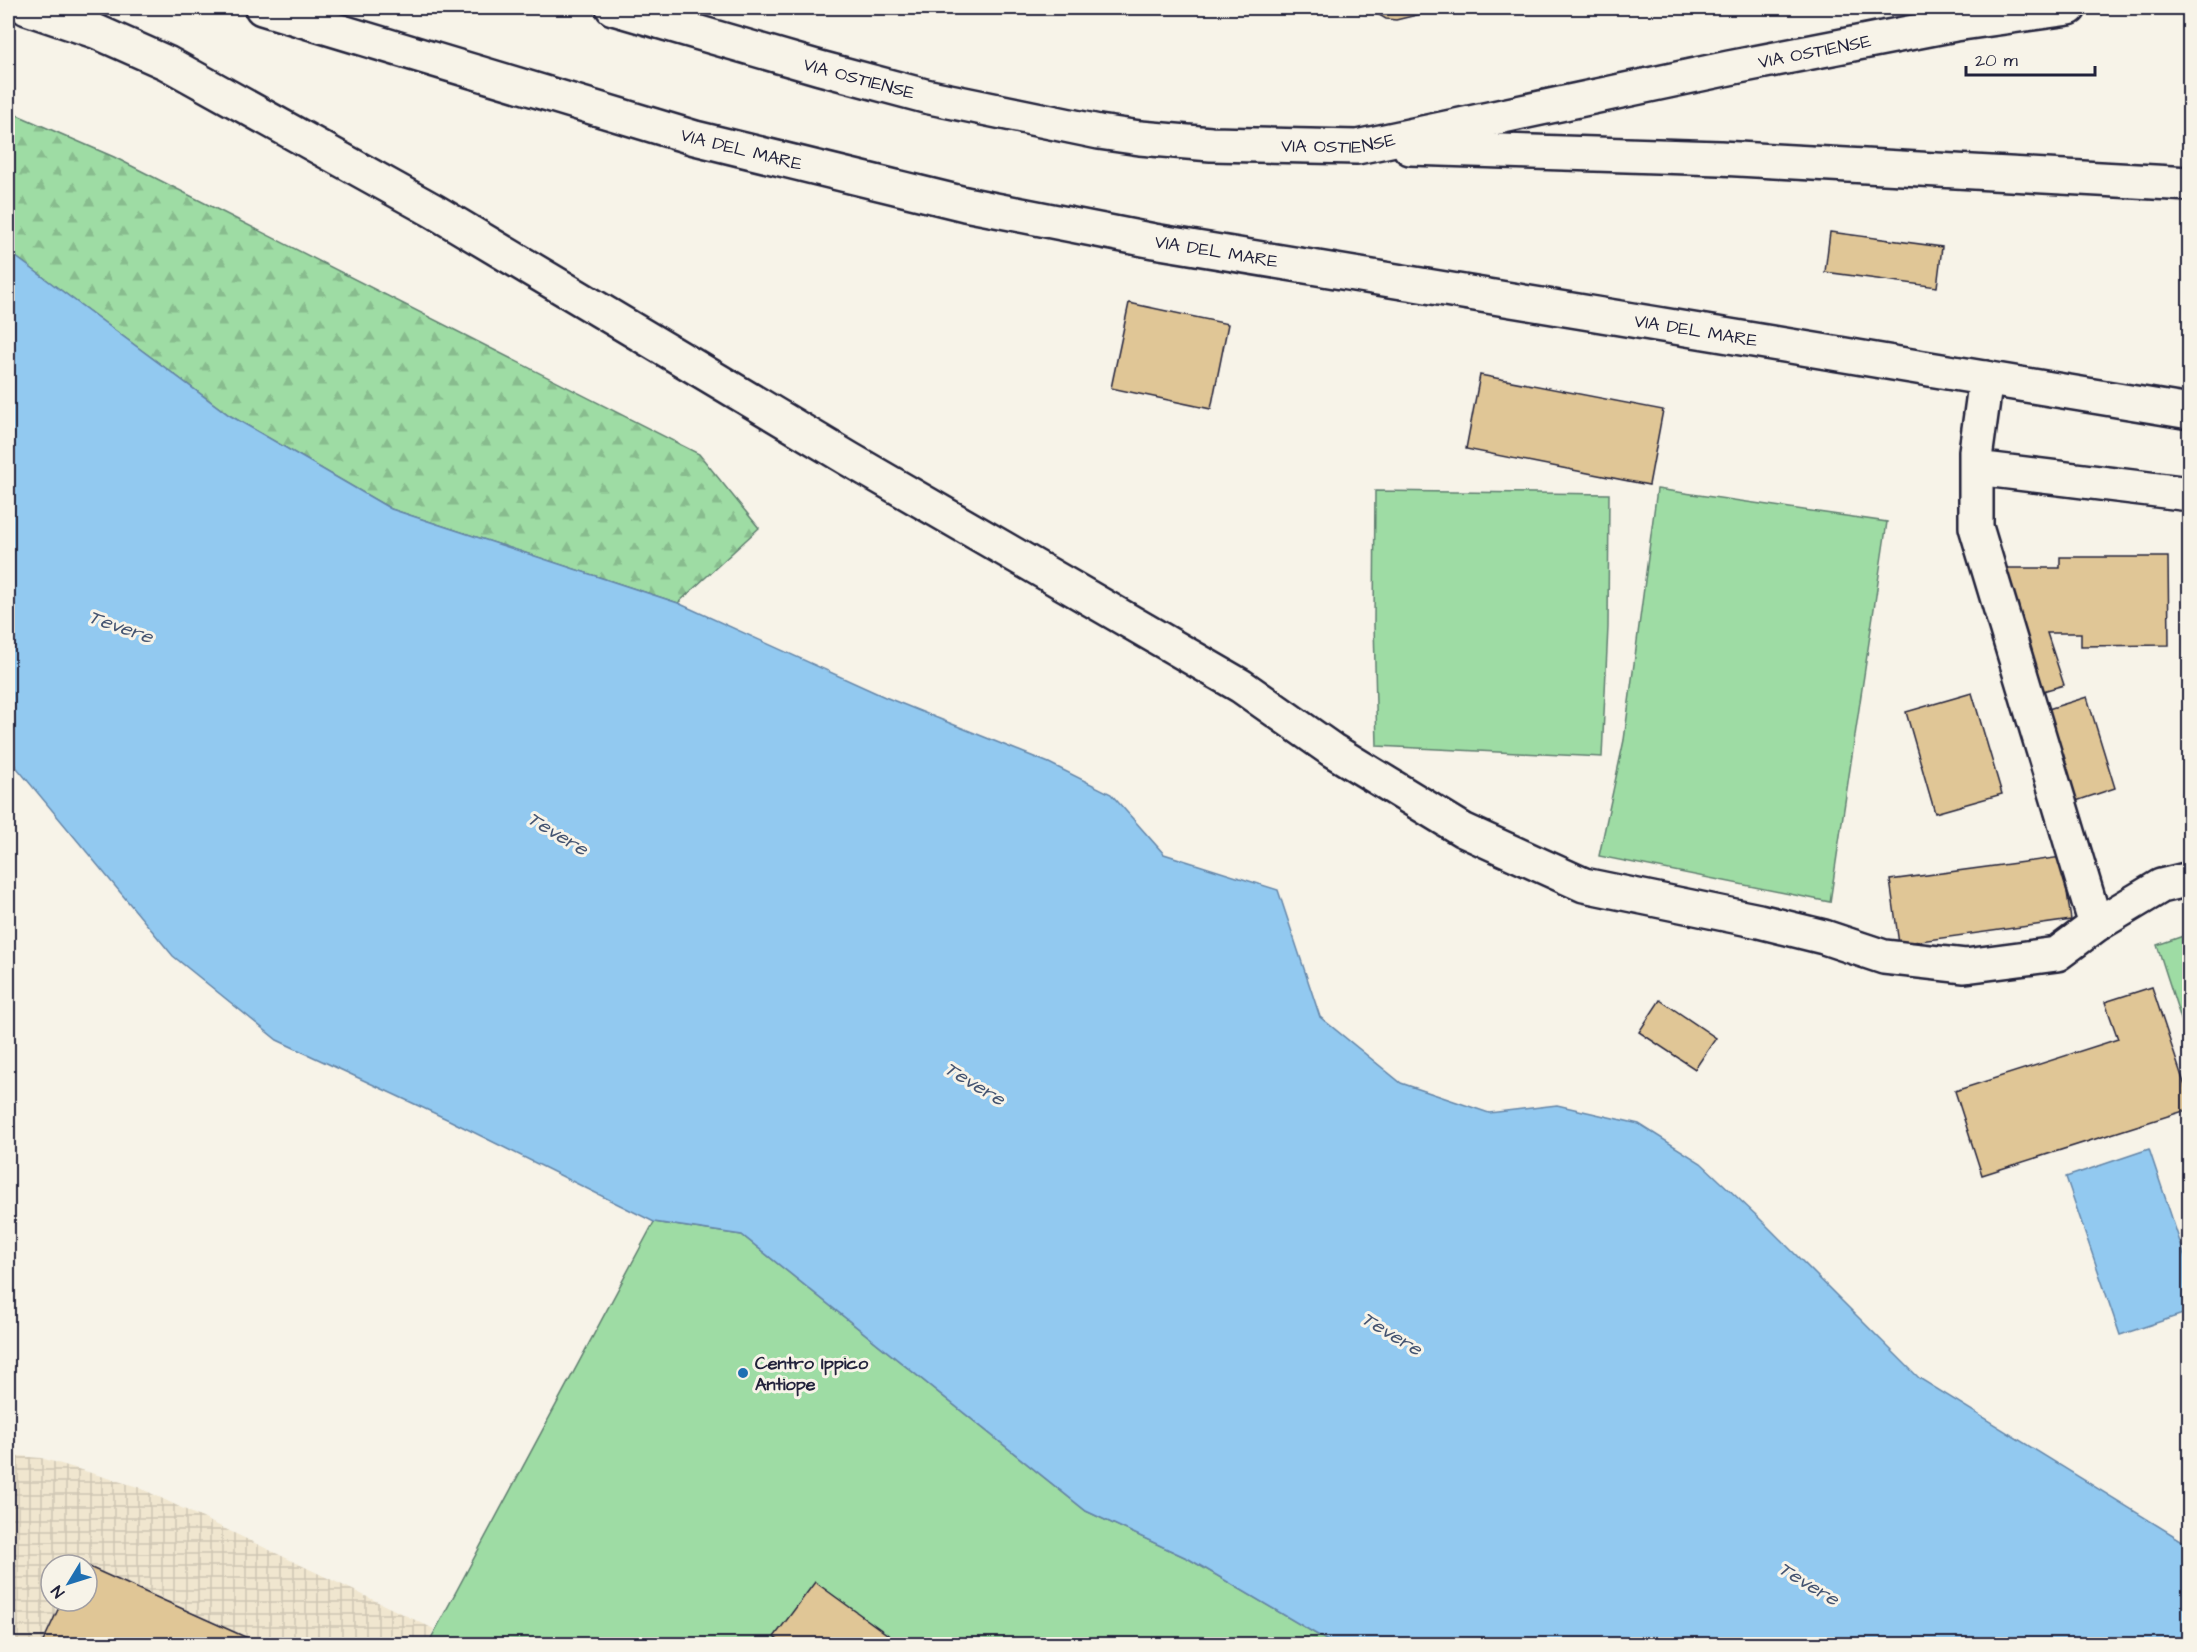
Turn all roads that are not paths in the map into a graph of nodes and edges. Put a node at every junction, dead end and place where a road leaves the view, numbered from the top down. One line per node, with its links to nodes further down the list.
1 (27, 8): 12 (main road)
2 (262, 8): 7 (main road, VIA DEL MARE)
3 (613, 8): 5 (main road, VIA OSTIENSE)
4 (2069, 8): 5 (main road, VIA OSTIENSE)
5 (1357, 147): 6 (main road)
6 (2190, 184)
7 (1986, 378): 8 (main road, VIA DEL MARE); 9 (main road)
8 (2190, 412)
9 (1976, 468): 10 (main road); 12 (main road)
10 (2190, 494)
11 (2190, 879): 12 (main road)
12 (2096, 925)

